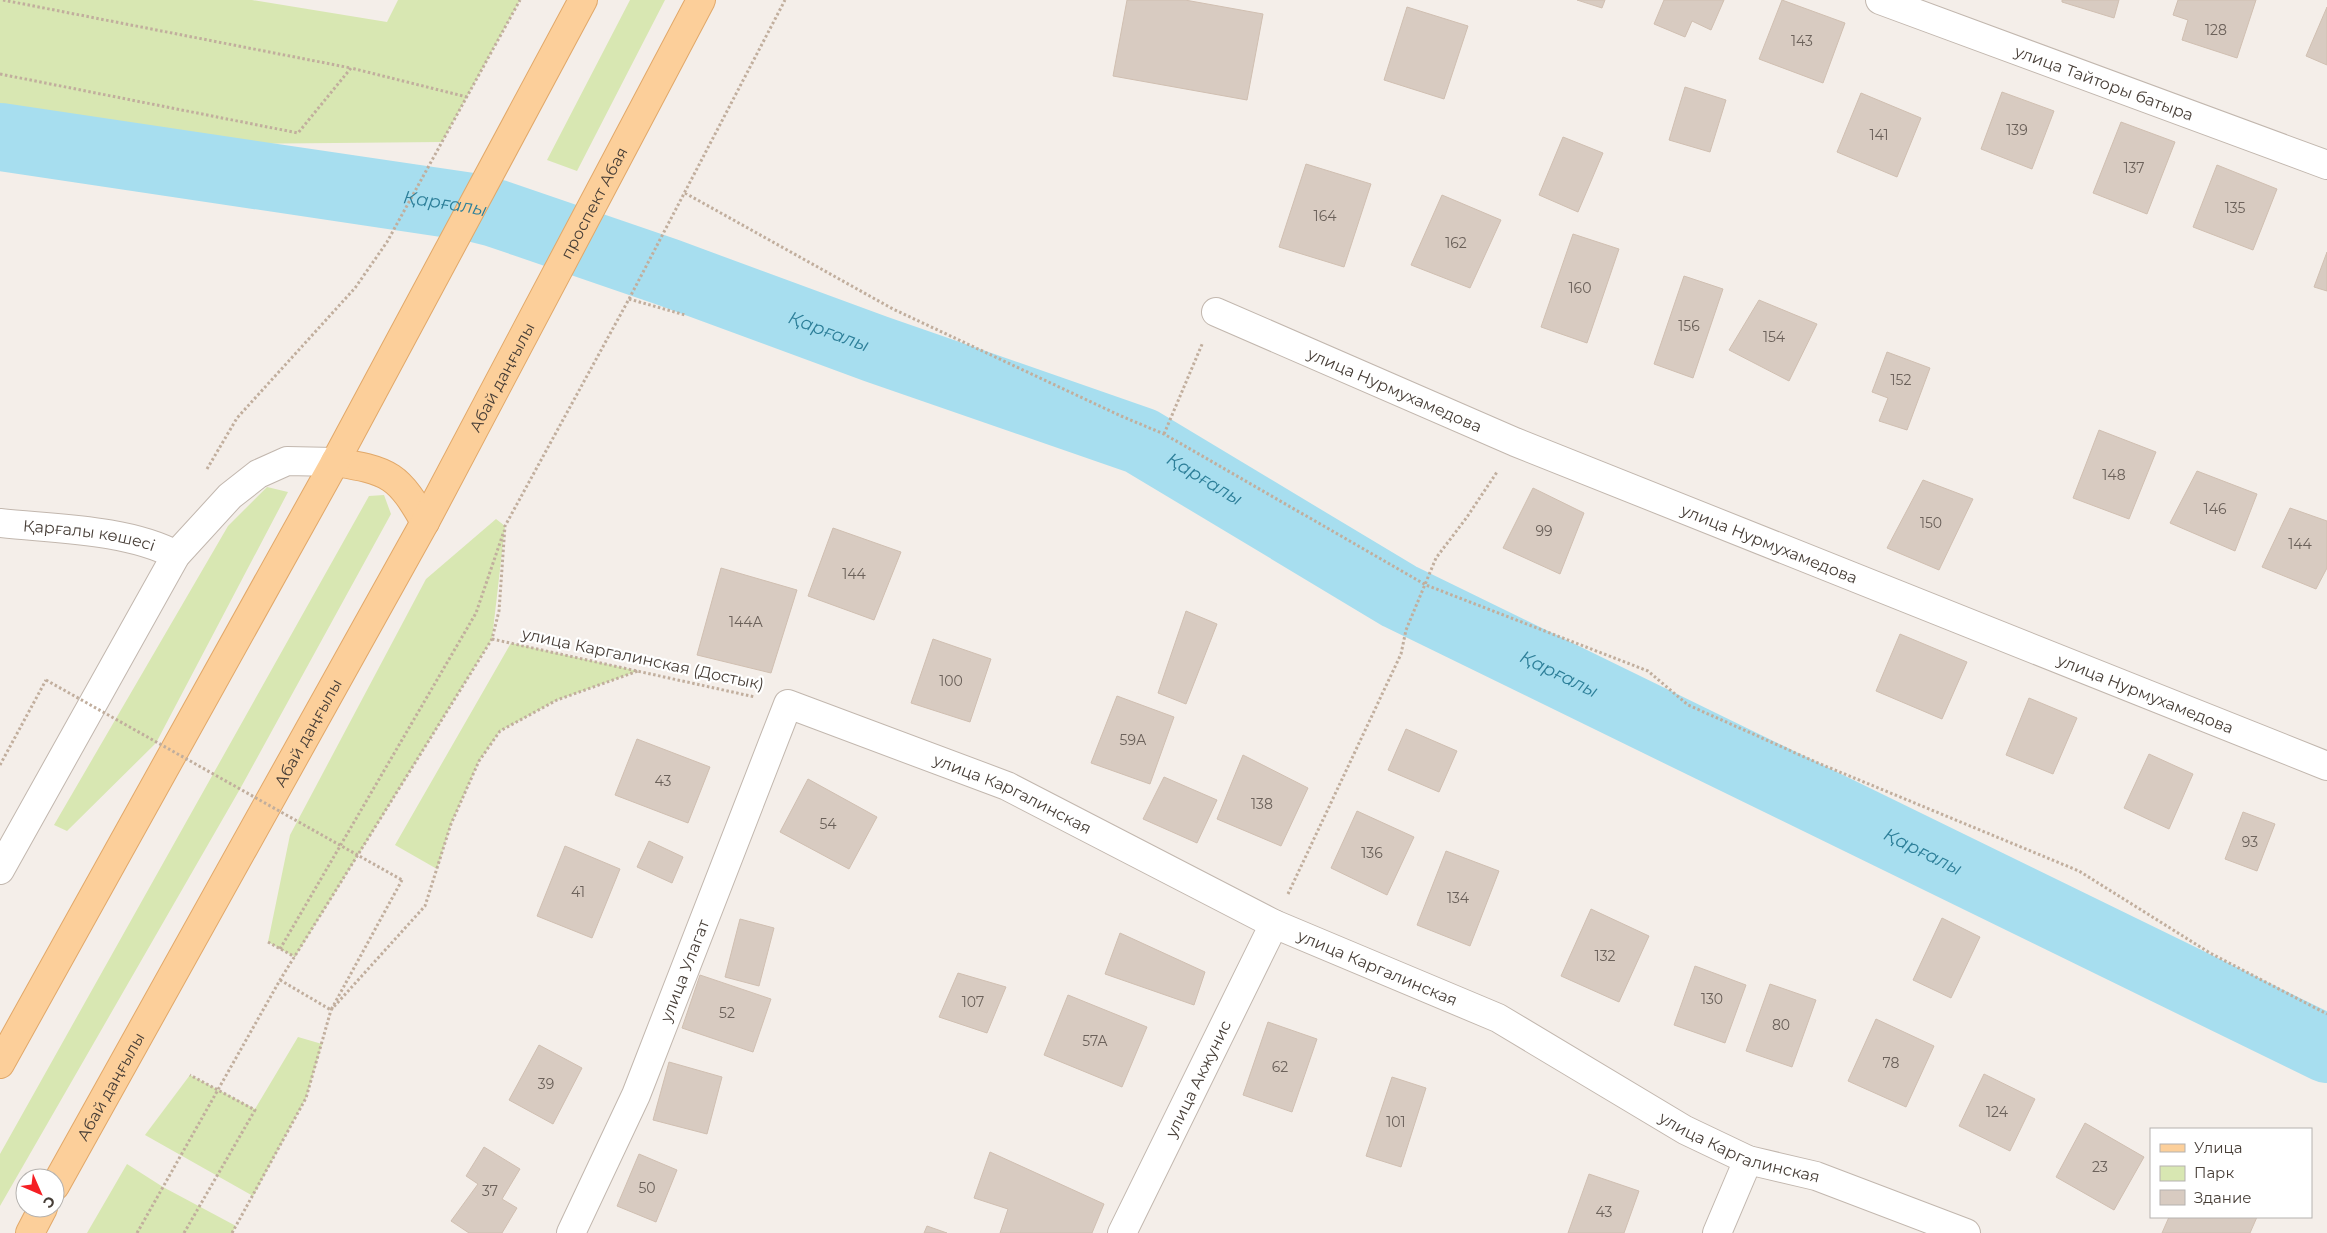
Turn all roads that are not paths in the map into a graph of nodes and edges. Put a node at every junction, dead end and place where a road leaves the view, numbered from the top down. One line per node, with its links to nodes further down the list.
1 (583, 0): 7 (main road)
2 (1880, 0): 4 (street, улица Тайторы батыра)
3 (702, 4): 5 (main road, проспект Абая)
4 (2327, 164)
5 (556, 277): 8 (main road, Абай даңғылы)
6 (1216, 312): 12 (street, улица Нурмухамедова)
7 (335, 462): 8 (main road); 10 (street); 15 (main road)
8 (425, 522): 17 (main road, Абай даңғылы)
9 (0, 523): 10 (street, Қарғалы көшесі)
10 (176, 555): 13 (street)
11 (788, 704): 14 (street, улица Каргалинская); 20 (street, улица Улагат)
12 (2327, 766)
13 (0, 870)
14 (1274, 924): 16 (street, улица Каргалинская); 21 (street, улица Акжунис)
15 (0, 1064)
16 (1748, 1160): 22 (street); 23 (street, улица Каргалинская)
17 (65, 1168)
18 (38, 1218): 19 (main road)
19 (30, 1233)
20 (571, 1233)
21 (1122, 1233)
22 (1717, 1233)
23 (1966, 1233)

